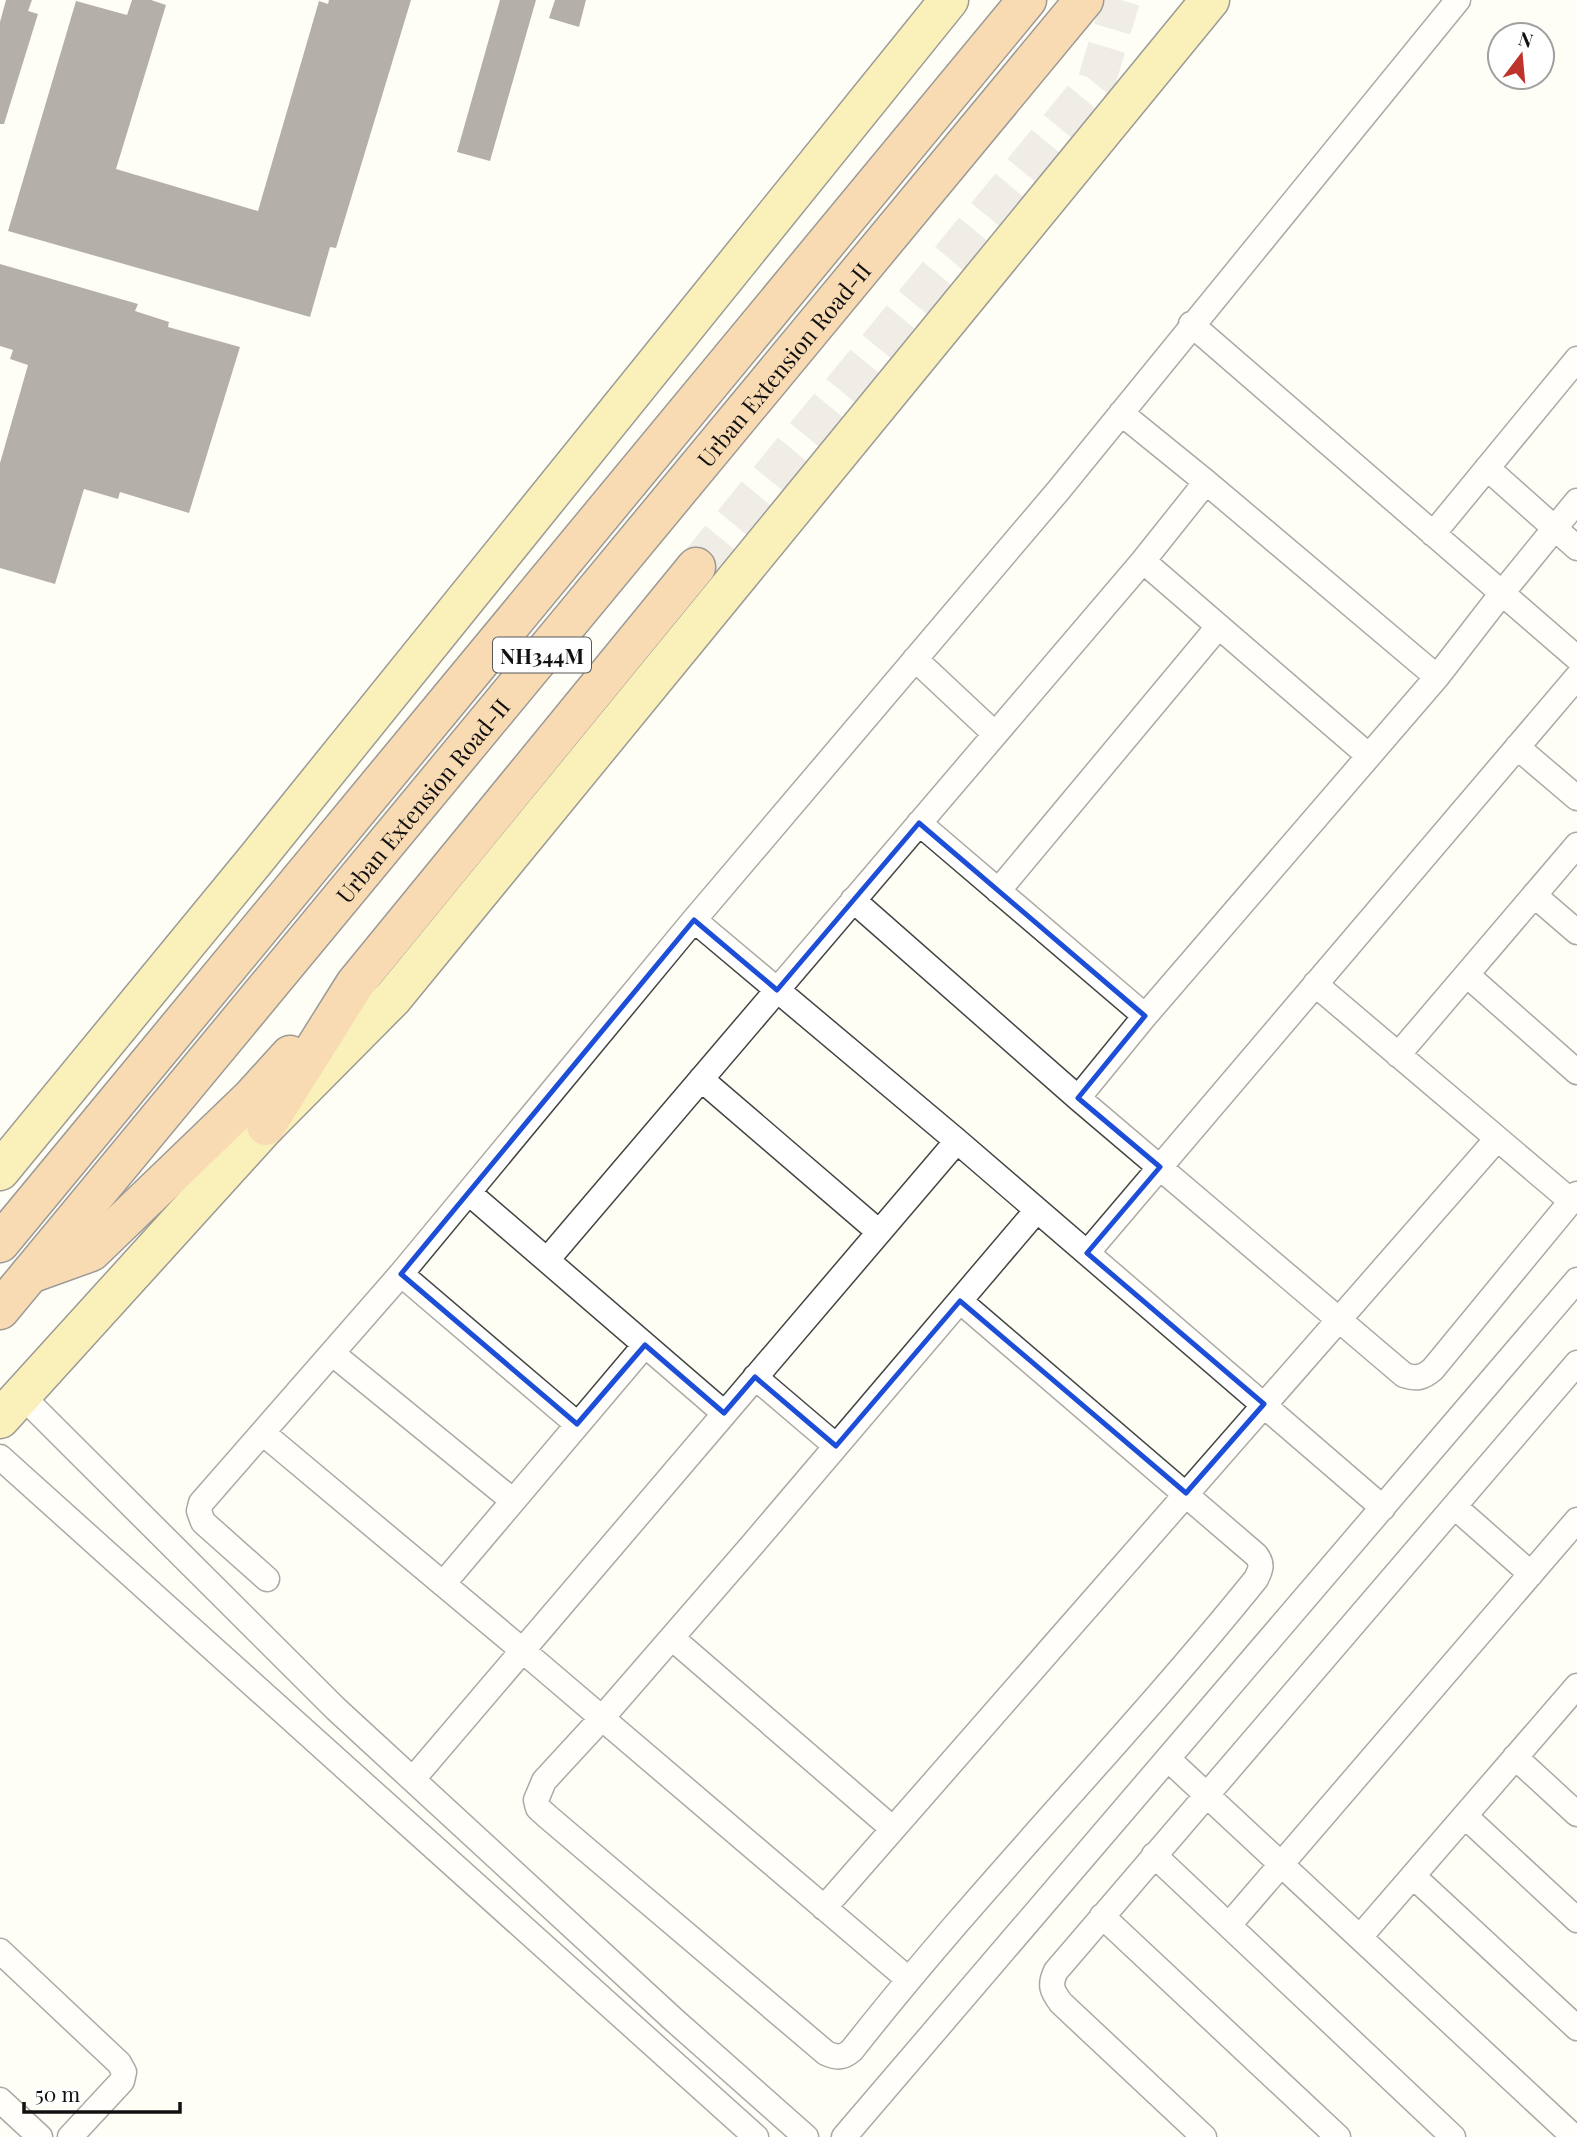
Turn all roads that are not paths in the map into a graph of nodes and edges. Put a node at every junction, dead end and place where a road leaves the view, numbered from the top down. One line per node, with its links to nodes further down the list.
1 (949, 0): 47 (main road)
2 (1027, 0): 52 (highway, Urban Extension Road-II / NH344M)
3 (1084, 0): 55 (highway, Urban Extension Road-II / NH344M)
4 (1210, 0): 43 (main road)
5 (1458, 0): 6 (street)
6 (1191, 324): 8 (street); 13 (street)
7 (1577, 359): 9 (street)
8 (1121, 412): 10 (street); 20 (street)
9 (1487, 468): 12 (street); 13 (street)
10 (1206, 482): 15 (street); 21 (street)
11 (1577, 501): 12 (street)
12 (1555, 528): 14 (street); 17 (street)
13 (1433, 534): 17 (street)
14 (1577, 548)
15 (1143, 561): 18 (street); 23 (street)
16 (696, 568): 35 (highway)
17 (1502, 593): 19 (street); 21 (street)
18 (1218, 627): 25 (street); 29 (street)
19 (1577, 658)
20 (915, 659): 23 (street); 32 (street)
21 (1437, 677): 25 (street)
22 (1577, 677): 24 (street)
23 (995, 734): 27 (street)
24 (1517, 747): 26 (street); 36 (street)
25 (1370, 756): 38 (street)
26 (1577, 799)
27 (919, 823): 29 (street); 31 (street)
28 (1577, 845): 30 (street)
29 (998, 891): 38 (street)
30 (1534, 895): 33 (street); 34 (street)
31 (853, 900): 37 (street); 42 (street)
32 (694, 920): 37 (street); 48 (street)
33 (1577, 932)
34 (1466, 975): 39 (street); 40 (street)
35 (355, 984): 43 (highway); 55 (highway)
36 (1315, 984): 39 (street); 46 (street)
37 (777, 990): 41 (street); 45 (street)
38 (1144, 1016): 42 (street)
39 (1398, 1055): 44 (street)
40 (1577, 1072)
41 (701, 1079): 51 (street); 54 (street)
42 (1078, 1098): 46 (street)
43 (266, 1126): 66 (main road)
44 (1497, 1139): 49 (street); 60 (street)
45 (957, 1141): 50 (street); 51 (street)
46 (1160, 1167): 53 (street); 60 (street)
47 (0, 1171)
48 (469, 1193): 54 (street); 56 (street)
49 (1574, 1197): 60 (street)
50 (1037, 1210): 53 (street); 58 (street)
51 (879, 1232): 64 (street)
52 (0, 1243)
53 (1087, 1253): 65 (street)
54 (547, 1261): 61 (street)
55 (30, 1274): 59 (highway, Urban Extension Road-II / NH344M)
56 (401, 1274): 62 (street); 68 (street)
57 (1577, 1280): 75 (street)
58 (960, 1301): 70 (street); 72 (street)
59 (0, 1310)
60 (1339, 1320): 65 (street)
61 (645, 1345): 67 (street); 68 (street)
62 (333, 1354): 69 (street); 73 (street)
63 (1577, 1363): 74 (street)
64 (755, 1377): 67 (street); 70 (street)
65 (1264, 1404): 72 (street); 75 (street)
66 (11, 1407): 86 (street)
67 (724, 1413): 81 (street)
68 (577, 1424): 73 (street)
69 (264, 1433): 78 (street); 79 (street)
70 (836, 1446): 80 (street)
71 (0, 1457): 105 (street)
72 (1186, 1493): 90 (street); 100 (street)
73 (512, 1500): 79 (street)
74 (1455, 1507): 77 (street); 87 (street)
75 (1383, 1508): 85 (street)
76 (1577, 1520): 77 (street)
77 (1531, 1574): 92 (street)
78 (267, 1579)
79 (443, 1584): 81 (street)
80 (672, 1638): 83 (street); 90 (street)
81 (522, 1650): 83 (street); 86 (street)
82 (1574, 1696): 84 (street)
83 (602, 1718): 94 (street); 100 (street)
84 (1515, 1757): 88 (street); 89 (street)
85 (1168, 1759): 87 (street); 107 (street)
86 (413, 1779): 106 (street)
87 (1206, 1794): 91 (street); 92 (street)
88 (1577, 1814)
89 (1465, 1816): 93 (street); 96 (street)
90 (894, 1829): 94 (street)
91 (1154, 1855): 95 (street); 97 (street)
92 (1282, 1865): 97 (street); 98 (street)
93 (1413, 1876): 98 (street); 101 (street)
94 (824, 1908): 100 (street)
95 (1102, 1916): 108 (street); 109 (street)
96 (1577, 1920)
97 (1229, 1925): 110 (street)
98 (1360, 1937): 111 (street)
99 (0, 1951): 104 (street)
100 (908, 1979)
101 (1577, 2028)
102 (0, 2100): 103 (street)
103 (40, 2137)
104 (70, 2137)
105 (756, 2137)
106 (806, 2137)
107 (844, 2137)
108 (1204, 2137)
109 (1338, 2137)
110 (1453, 2137)
111 (1574, 2137)

